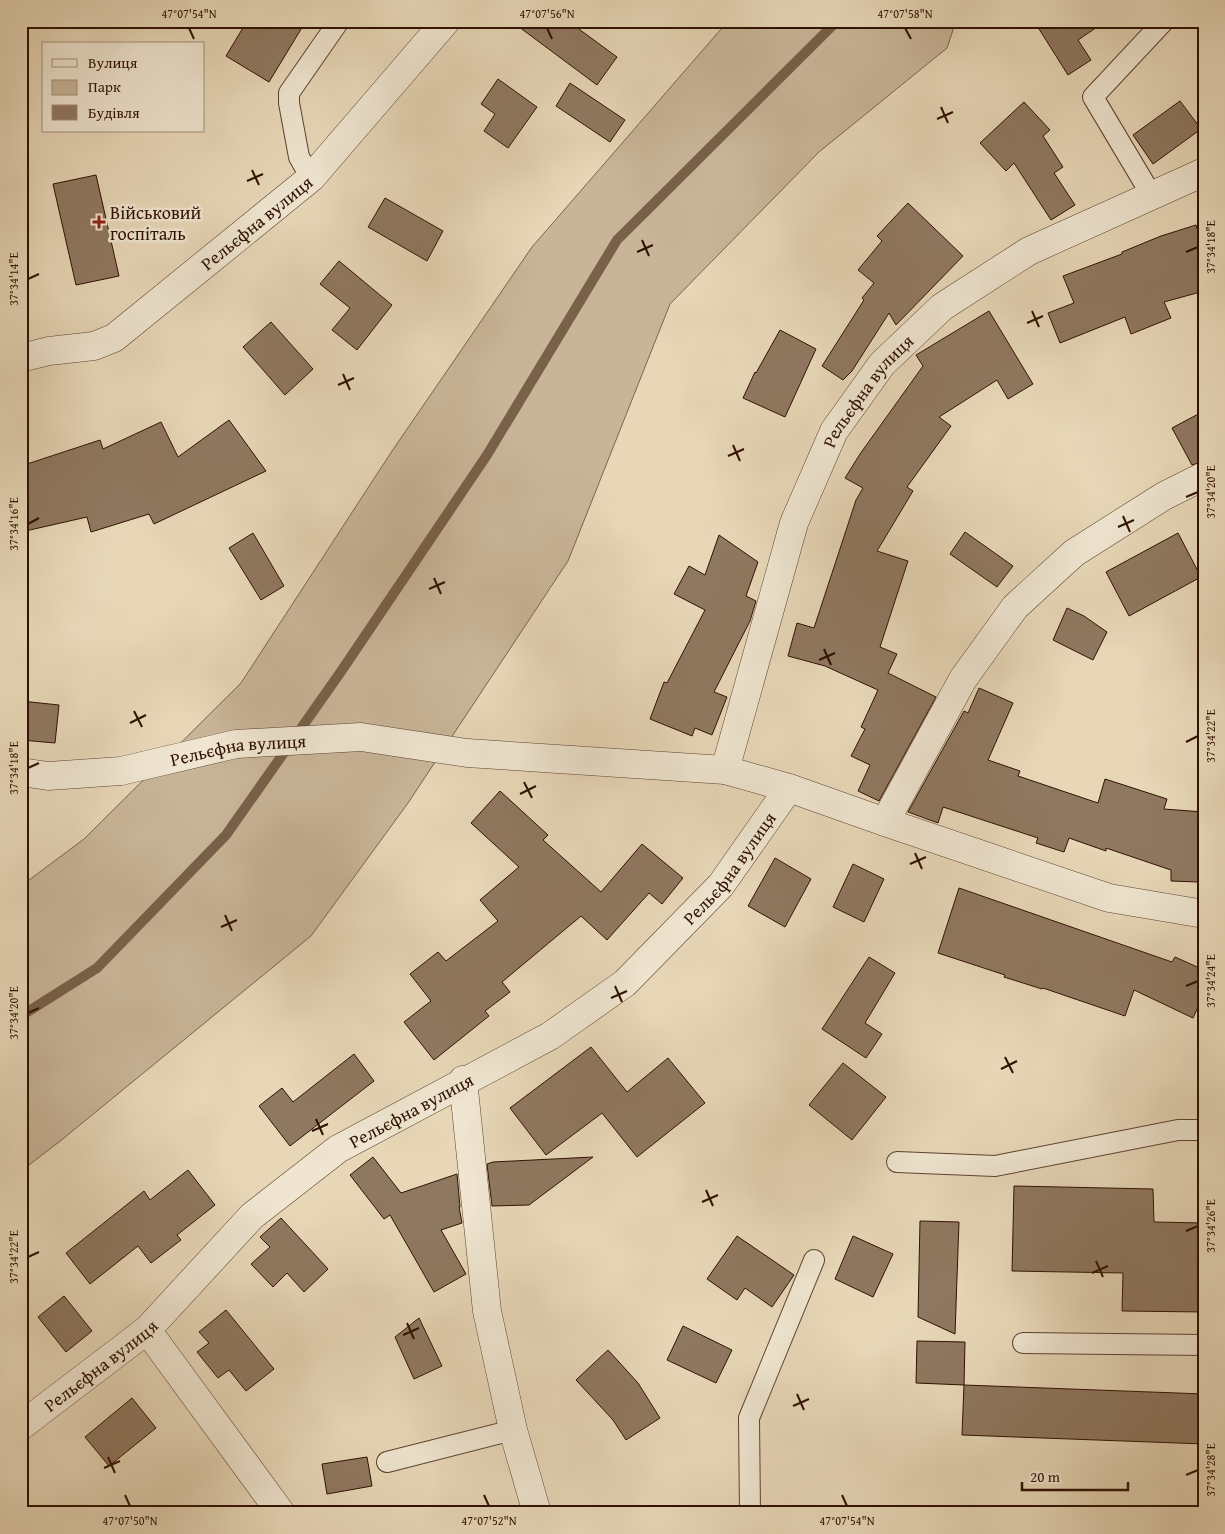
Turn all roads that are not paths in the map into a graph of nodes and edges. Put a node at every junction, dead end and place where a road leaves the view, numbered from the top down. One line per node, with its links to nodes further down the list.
1 (339, 21): 5 (lane)
2 (446, 21): 5 (street, Рельєфна вулиця)
3 (1164, 21): 6 (lane)
4 (1204, 172): 6 (street, Рельєфна вулиця)
5 (311, 178): 7 (street, Рельєфна вулиця)
6 (1152, 196): 9 (street, Рельєфна вулиця)
7 (21, 358)
8 (1204, 476): 12 (street)
9 (725, 770): 10 (street, Рельєфна вулиця); 11 (street, Рельєфна вулиця)
10 (21, 772)
11 (789, 788): 12 (street, Рельєфна вулиця); 14 (street, Рельєфна вулиця)
12 (885, 822): 13 (street, Рельєфна вулиця)
13 (1204, 914)
14 (463, 1080): 18 (street, Рельєфна вулиця); 22 (street)
15 (1204, 1130): 16 (lane)
16 (897, 1162)
17 (814, 1260): 26 (lane)
18 (146, 1330): 21 (street, Рельєфна вулиця); 24 (street)
19 (1023, 1342): 20 (lane)
20 (1204, 1345)
21 (21, 1426)
22 (513, 1430): 23 (lane); 25 (street)
23 (387, 1462)
24 (281, 1513)
25 (536, 1513)
26 (750, 1513)

